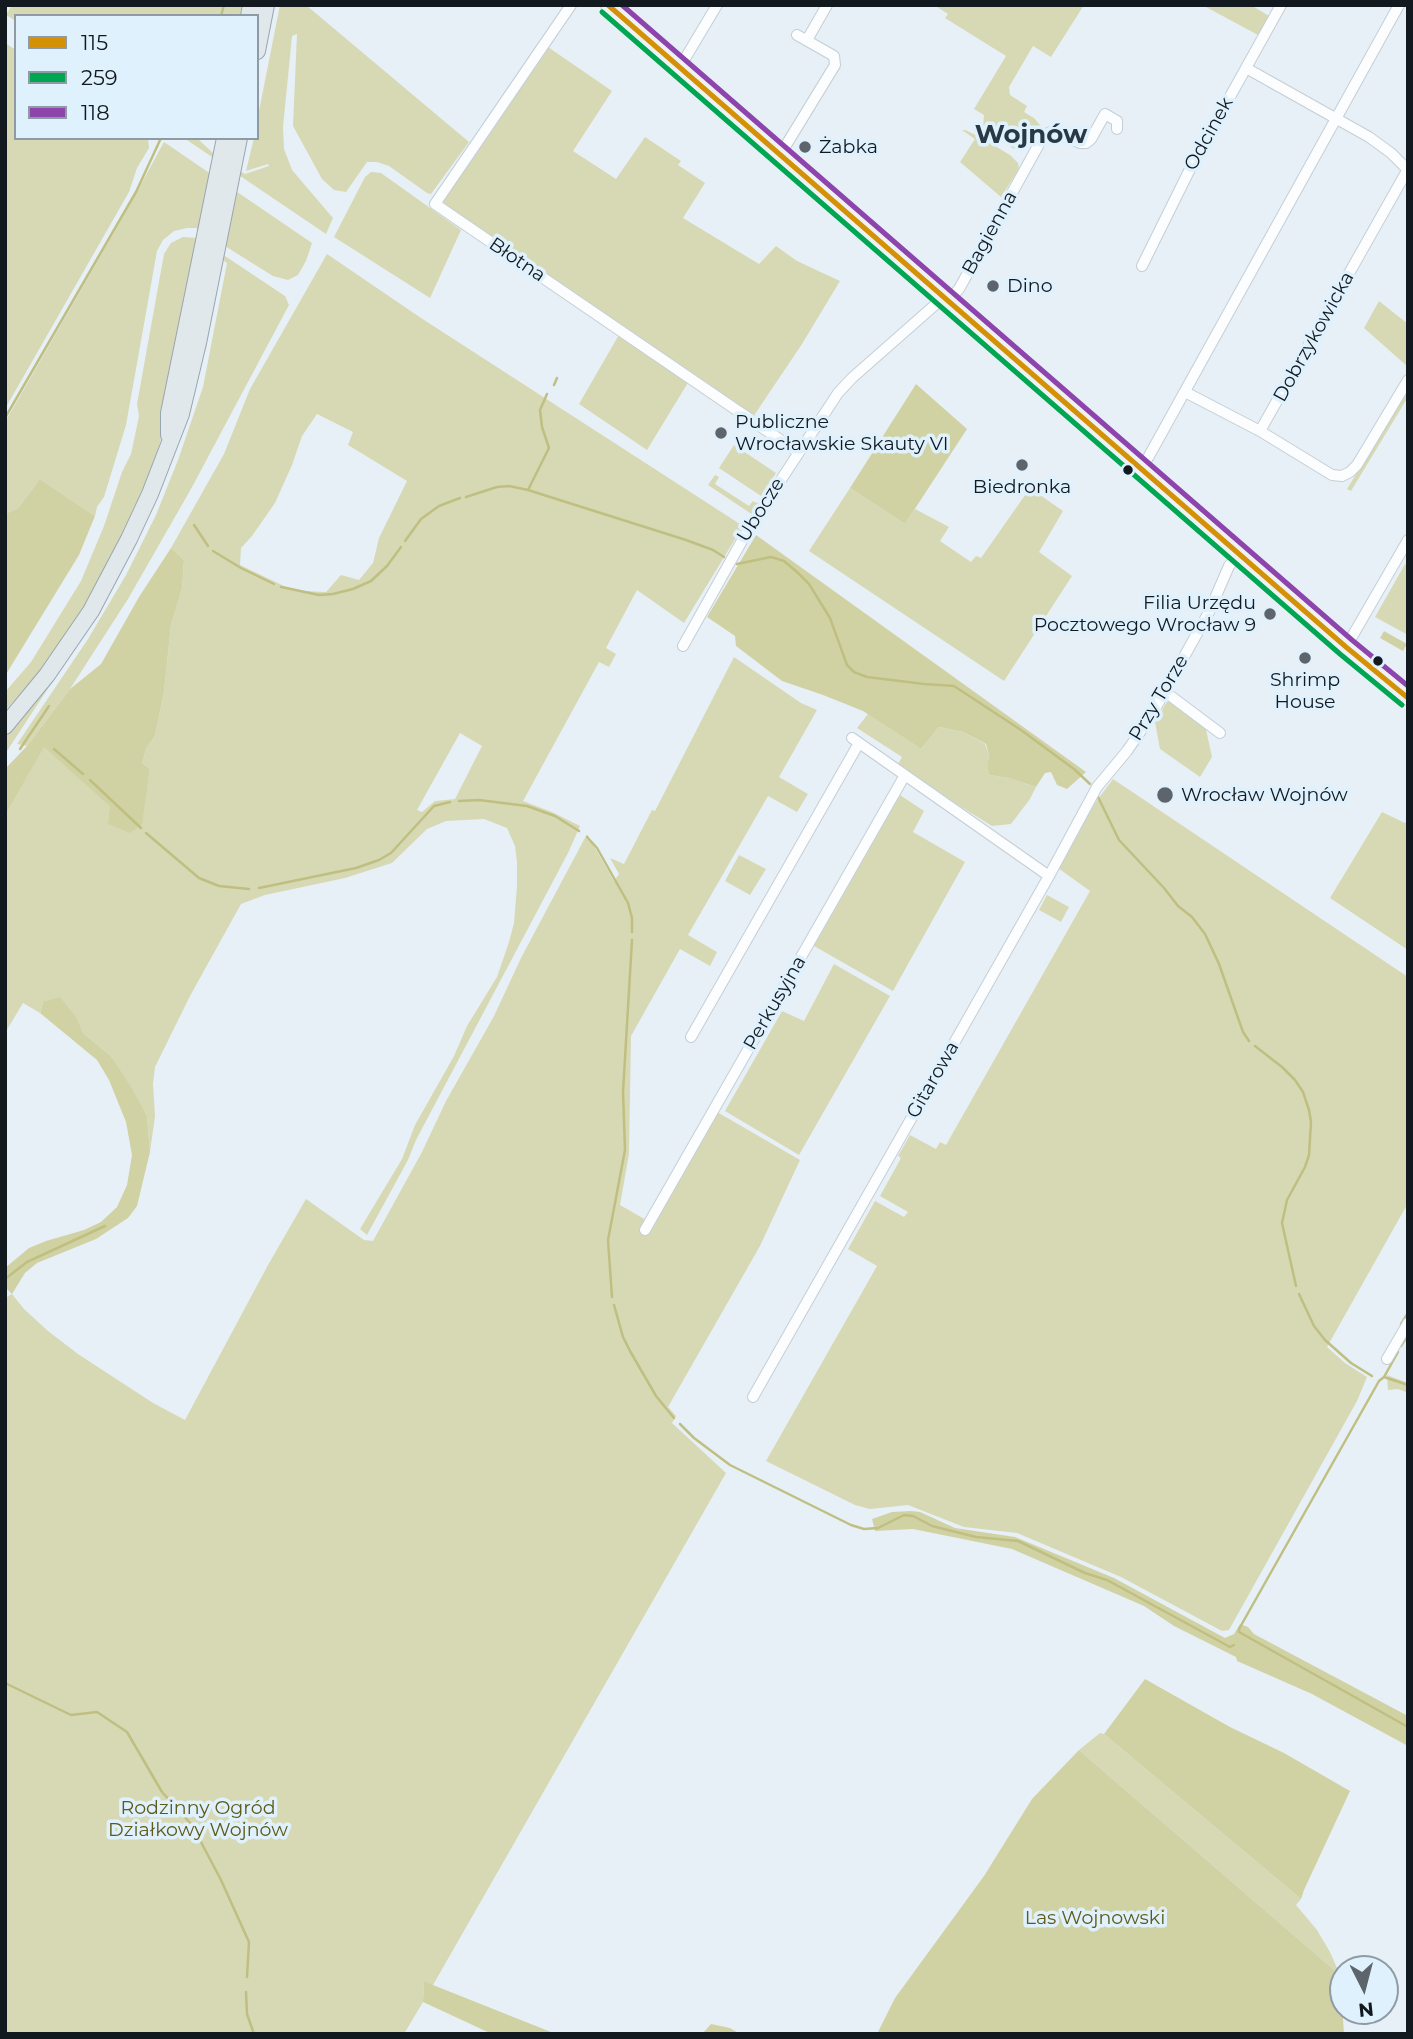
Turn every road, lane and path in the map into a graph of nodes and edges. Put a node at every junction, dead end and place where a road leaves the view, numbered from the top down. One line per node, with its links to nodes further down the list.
1 (266, 5): 8 (main road)
2 (571, 5): 23 (street, Błotna)
3 (608, 5): 9 (main road)
4 (717, 5): 9 (street)
5 (827, 5): 15 (street)
6 (1281, 5): 10 (street, Odcinek)
7 (1399, 5): 11 (street)
8 (259, 41)
9 (680, 67): 15 (main road)
10 (1246, 68): 11 (street); 18 (street, Odcinek)
11 (1336, 118): 17 (street); 21 (street)
12 (1117, 129): 19 (street, Bagienna)
13 (225, 140): 16 (main road)
14 (238, 140): 16 (main road)
15 (780, 155): 19 (main road)
16 (228, 160): 31 (main road)
17 (1408, 169): 22 (street, Dobrzykowicka)
18 (1142, 266)
19 (946, 299): 23 (street, Ubocze); 24 (main road)
20 (1408, 380): 22 (street)
21 (1185, 392): 22 (street); 24 (street)
22 (1261, 431)
23 (798, 452): 27 (street, Ubocze)
24 (1141, 468): 26 (main road)
25 (1408, 540): 28 (street)
26 (1239, 554): 28 (main road); 29 (street, Przy Torze)
27 (683, 646)
28 (1346, 647): 30 (main road)
29 (1164, 691): 32 (street); 33 (street, Przy Torze)
30 (1408, 698)
31 (5, 726)
32 (1220, 733)
33 (1114, 765): 35 (street, Gitarowa)
34 (905, 775): 35 (street); 36 (street); 37 (street, Perkusyjna)
35 (1049, 876): 40 (street, Gitarowa)
36 (691, 1037)
37 (645, 1230)
38 (1408, 1323): 39 (street)
39 (1387, 1359)
40 (753, 1397)

